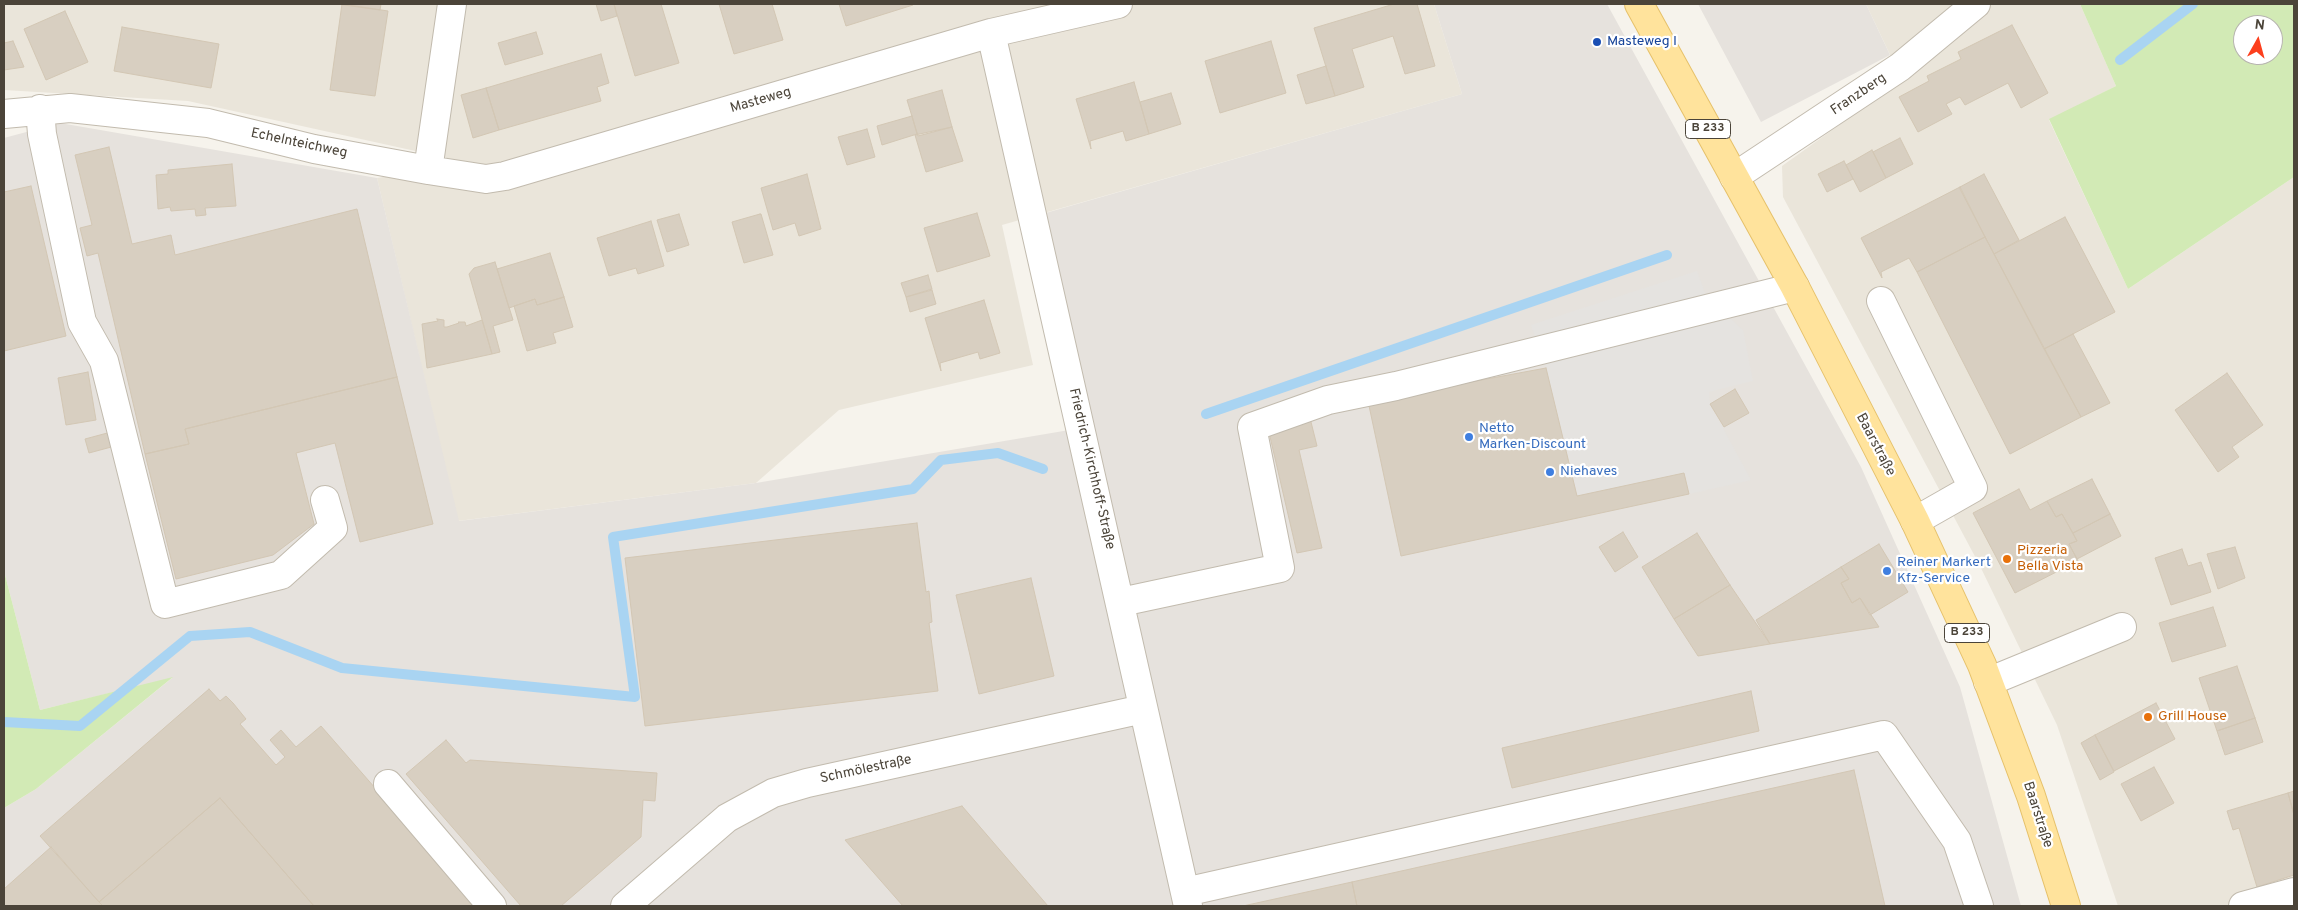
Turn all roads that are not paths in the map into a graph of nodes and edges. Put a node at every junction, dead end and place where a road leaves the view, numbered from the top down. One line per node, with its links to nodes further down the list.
1 (452, 4): 8 (street)
2 (1639, 4): 9 (main road, Baarstraße / B 233)
3 (1976, 4): 9 (street, Franzberg)
4 (1101, 6): 5 (street, Masteweg)
5 (991, 32): 8 (street, Masteweg); 14 (street, Friedrich-Kirchhoff-Straße)
6 (40, 109): 7 (street, Echelnteichweg); 8 (street, Echelnteichweg); 12 (street)
7 (4, 114)
8 (428, 170)
9 (1734, 177): 10 (main road, Baarstraße / B 233)
10 (1795, 287): 13 (main road, Baarstraße / B 233); 14 (street)
11 (1880, 301): 13 (street)
12 (326, 500)
13 (1915, 521): 16 (main road, Baarstraße / B 233)
14 (1121, 602): 17 (street, Friedrich-Kirchhoff-Straße)
15 (2122, 627): 16 (street)
16 (1988, 682): 24 (main road, Baarstraße / B 233)
17 (1143, 709): 20 (street, Friedrich-Kirchhoff-Straße); 22 (street, Schmölestraße)
18 (388, 784): 21 (street)
19 (2294, 892): 25 (street)
20 (1186, 899): 23 (street)
21 (492, 906)
22 (625, 906)
23 (1979, 906)
24 (2066, 906)
25 (2243, 906)

